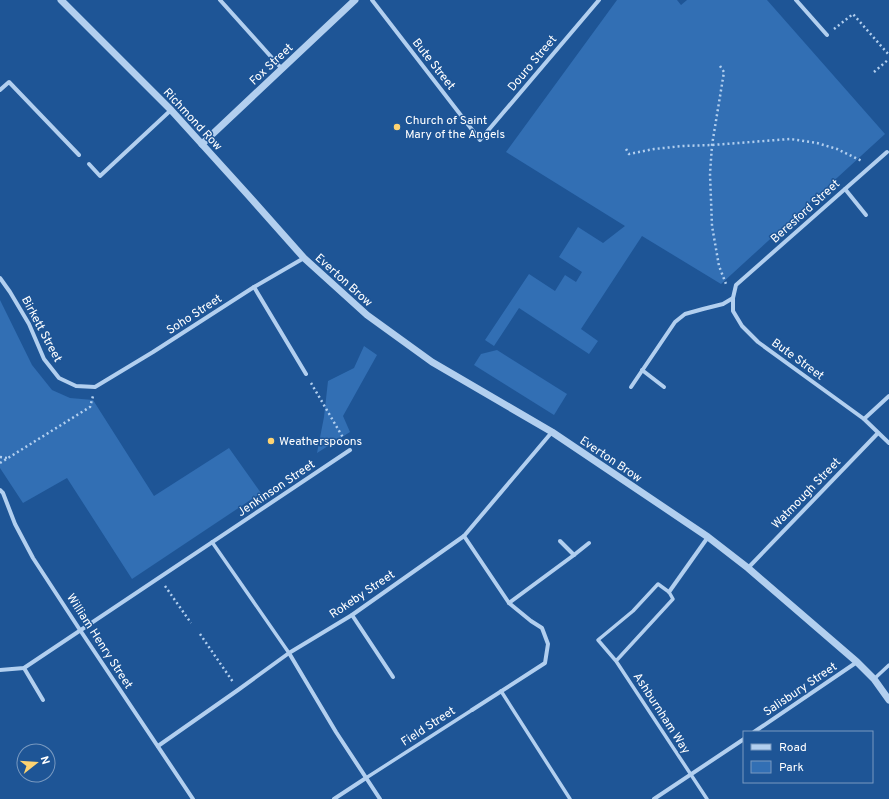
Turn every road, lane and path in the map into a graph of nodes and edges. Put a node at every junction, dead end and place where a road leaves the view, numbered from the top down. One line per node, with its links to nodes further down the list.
1 (61, 0): 14 (street, Richmond Row)
2 (220, 0): 11 (street)
3 (356, 0): 11 (street, Fox Street)
4 (372, 0): 15 (street, Bute Street)
5 (599, 0): 15 (street, Douro Street)
6 (796, 0): 7 (street)
7 (827, 35): 8 (path)
8 (889, 55)
9 (889, 59): 12 (path)
10 (720, 66): 17 (path)
11 (282, 69): 16 (street, Fox Street)
12 (874, 72)
13 (0, 90): 20 (street)
14 (171, 110): 16 (street, Richmond Row); 21 (street)
15 (480, 140)
16 (202, 144): 25 (street, Richmond Row)
17 (712, 145): 18 (path); 22 (path); 29 (path)
18 (626, 149)
19 (887, 152): 22 (street, Beresford Street)
20 (79, 155)
21 (89, 164)
22 (871, 166): 23 (street, Beresford Street)
23 (845, 189): 24 (street); 27 (street, Beresford Street)
24 (866, 215)
25 (304, 258): 28 (street, Soho Street); 37 (street, Everton Brow)
26 (0, 278): 32 (street, Birkett Street)
27 (736, 285): 29 (street, Bute Street)
28 (254, 287): 31 (street); 32 (street, Soho Street)
29 (733, 298): 30 (street); 36 (street, Bute Street)
30 (642, 370): 33 (street); 34 (street)
31 (306, 374): 40 (path)
32 (95, 387): 42 (path)
33 (631, 387)
34 (664, 387)
35 (889, 396): 36 (street)
36 (864, 419): 38 (street, Bute Street)
37 (552, 432): 45 (street, Rokeby Street); 46 (street, Everton Brow)
38 (878, 433): 39 (street, Bute Street); 51 (street, Watmough Street)
39 (889, 443)
40 (350, 450): 48 (street, Jenkinson Street)
41 (0, 457): 42 (path)
42 (8, 458): 43 (path)
43 (0, 463)
44 (0, 490): 57 (street, William Henry Street)
45 (464, 536): 54 (street); 55 (street, Rokeby Street)
46 (708, 537): 51 (street, Everton Brow); 53 (street)
47 (560, 541): 50 (street)
48 (212, 542): 52 (street, Jenkinson Street); 59 (street)
49 (589, 543): 50 (street)
50 (574, 555): 54 (street)
51 (748, 568): 61 (street, Everton Brow)
52 (159, 577): 56 (path); 57 (street, Jenkinson Street)
53 (669, 592): 60 (street); 60 (street, Ashburnham Way)
54 (509, 603): 68 (street, Field Street)
55 (352, 615): 59 (street, Rokeby Street); 65 (street)
56 (191, 623)
57 (80, 630): 63 (street, Jenkinson Street); 74 (street, William Henry Street)
58 (200, 634): 67 (path)
59 (289, 653): 67 (street, Rokeby Street); 76 (street)
60 (616, 662): 75 (street, Ashburnham Way)
61 (857, 662): 66 (street, Everton Brow); 72 (street, Salisbury Street)
62 (889, 665): 66 (street)
63 (24, 668): 64 (street); 69 (street)
64 (0, 670)
65 (393, 677)
66 (874, 679): 70 (street, Everton Brow)
67 (238, 690): 74 (street, Rokeby Street)
68 (500, 691): 71 (street, Field Street); 80 (street)
69 (43, 700)
70 (889, 700)
71 (472, 710): 76 (street, Field Street)
72 (755, 731)
73 (743, 740): 75 (street)
74 (158, 746): 77 (street, William Henry Street)
75 (691, 775): 81 (street); 82 (street)
76 (366, 778): 78 (street); 79 (street)
77 (193, 799)
78 (334, 799)
79 (380, 799)
80 (570, 799)
81 (654, 799)
82 (707, 799)

